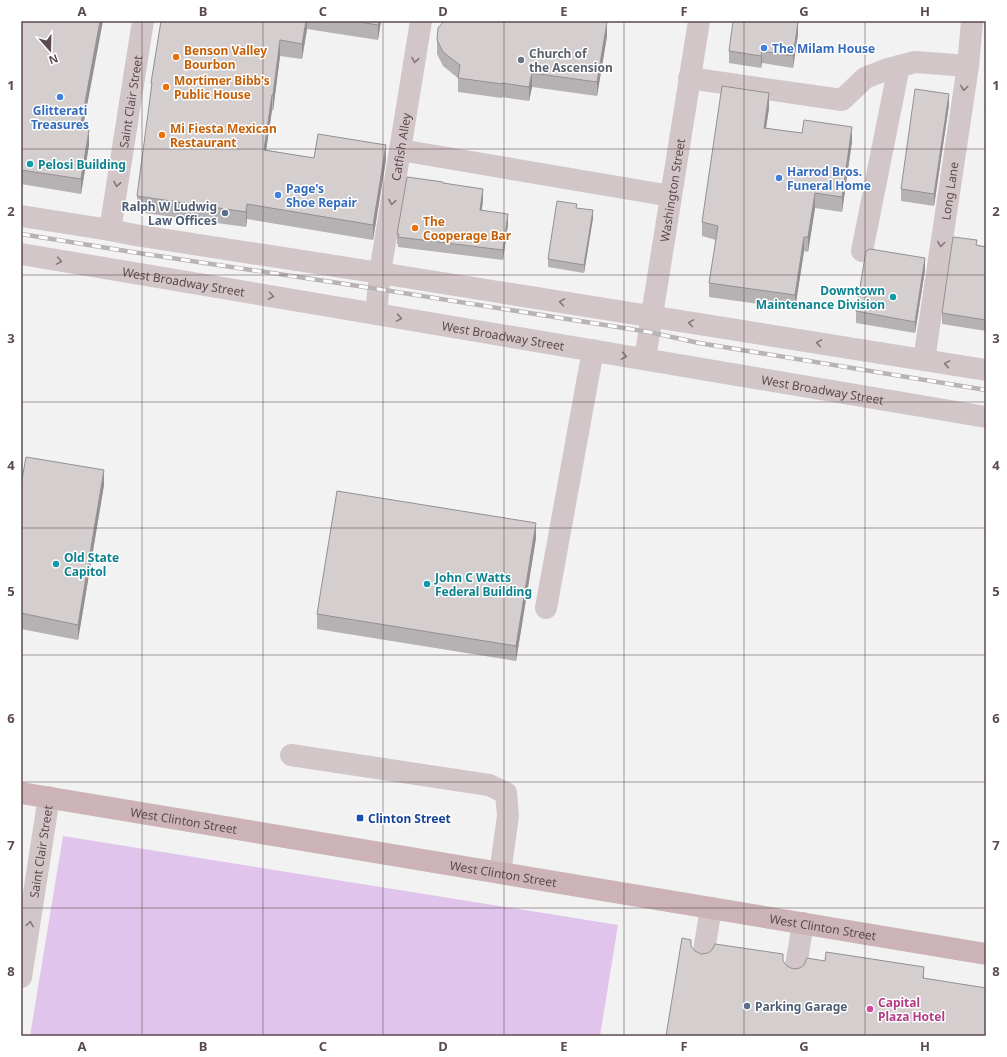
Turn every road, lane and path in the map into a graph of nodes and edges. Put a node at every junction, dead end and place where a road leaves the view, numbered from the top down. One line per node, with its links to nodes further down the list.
1 (143, 21): 11 (street, Saint Clair Street, one-way to 11)
2 (421, 21): 8 (street, Catfish Alley, one-way to 8)
3 (699, 21): 7 (street, Washington Street)
4 (972, 21): 6 (street, Long Lane)
5 (899, 66): 6 (street); 7 (street); 12 (street)
6 (968, 66): 19 (street, Long Lane, one-way to 19)
7 (689, 78): 9 (street, Washington Street)
8 (400, 150): 9 (street); 14 (street, Catfish Alley, one-way to 14)
9 (671, 196): 16 (street, Washington Street)
10 (21, 216): 11 (street)
11 (110, 230): 14 (street)
12 (862, 251)
13 (21, 254): 15 (street, West Broadway Street, one-way to 15)
14 (380, 273): 15 (street, Catfish Alley); 16 (street, one-way to 14)
15 (376, 314): 17 (street, West Broadway Street, one-way to 17)
16 (652, 316): 18 (street, Washington Street); 19 (street, one-way to 16)
17 (593, 350): 18 (street, West Broadway Street, one-way to 18); 22 (street)
18 (645, 359): 21 (street, West Broadway Street)
19 (924, 360): 20 (street, one-way to 19)
20 (986, 370)
21 (986, 417)
22 (546, 608)
23 (291, 756): 26 (street)
24 (21, 793): 25 (main road, West Clinton Street)
25 (50, 797): 26 (main road, West Clinton Street); 32 (street, Saint Clair Street, one-way to 25)
26 (500, 872): 27 (main road, West Clinton Street)
27 (711, 908): 28 (main road, West Clinton Street); 30 (street)
28 (803, 923): 29 (main road, West Clinton Street); 31 (street)
29 (986, 954)
30 (703, 957)
31 (795, 972)
32 (21, 977)

